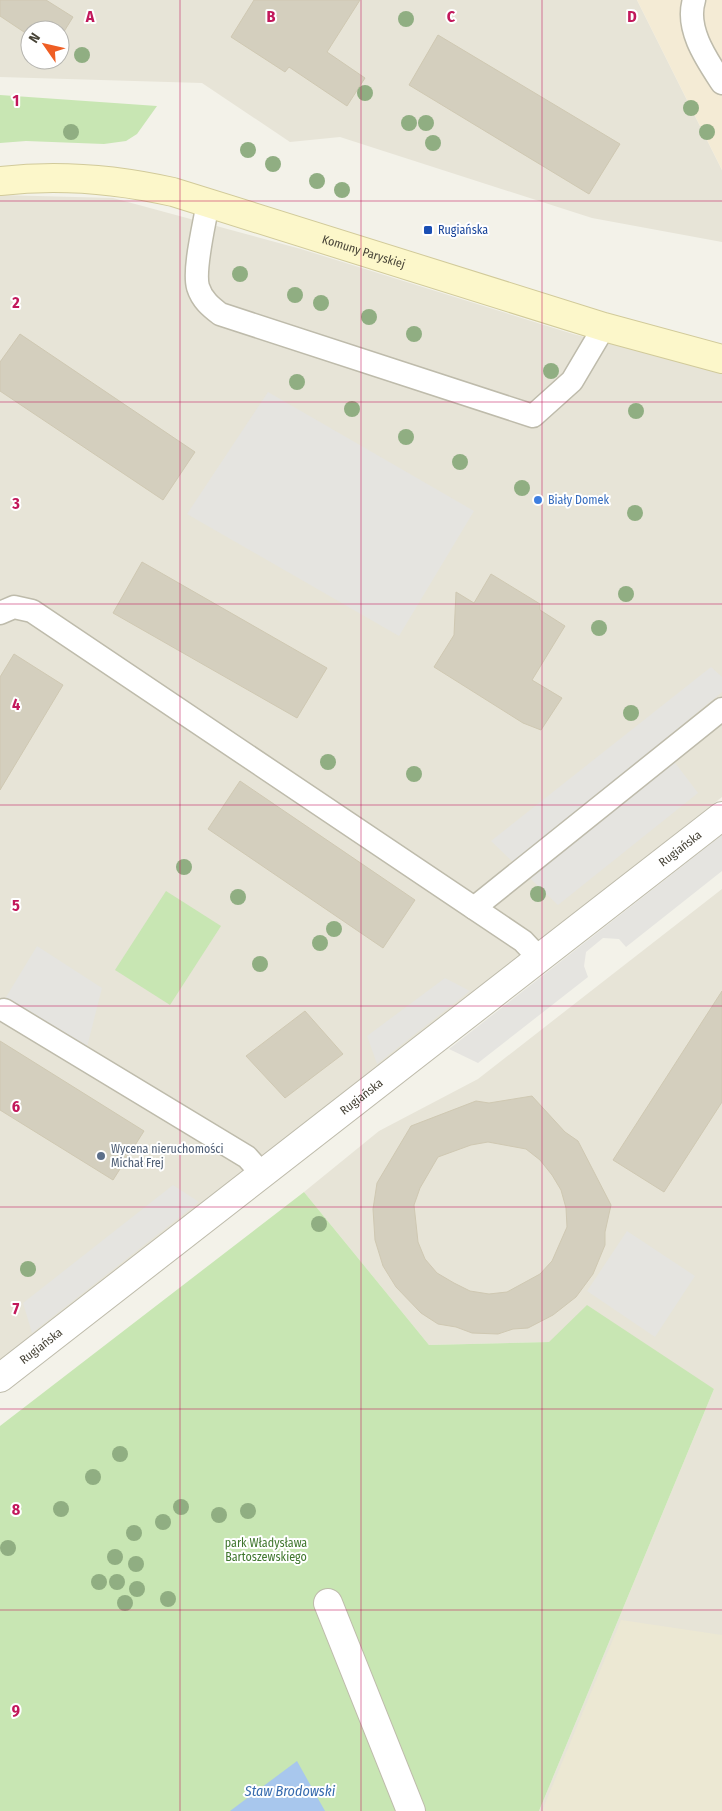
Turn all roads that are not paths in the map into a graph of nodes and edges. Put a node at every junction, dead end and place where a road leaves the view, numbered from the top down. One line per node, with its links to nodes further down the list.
1 (694, 0): 2 (lane)
2 (722, 83)
3 (0, 181): 4 (street, Komuny Paryskiej)
4 (208, 202): 5 (street, Komuny Paryskiej); 5 (lane)
5 (604, 327): 6 (street, Komuny Paryskiej)
6 (722, 360)
7 (0, 613): 10 (lane)
8 (722, 709): 10 (lane)
9 (722, 816): 11 (street, Rugiańska)
10 (474, 908): 11 (lane)
11 (539, 958): 13 (street, Rugiańska)
12 (4, 1010): 13 (lane)
13 (263, 1175): 14 (street, Rugiańska)
14 (0, 1378)
15 (328, 1603): 16 (street)
16 (411, 1811)

